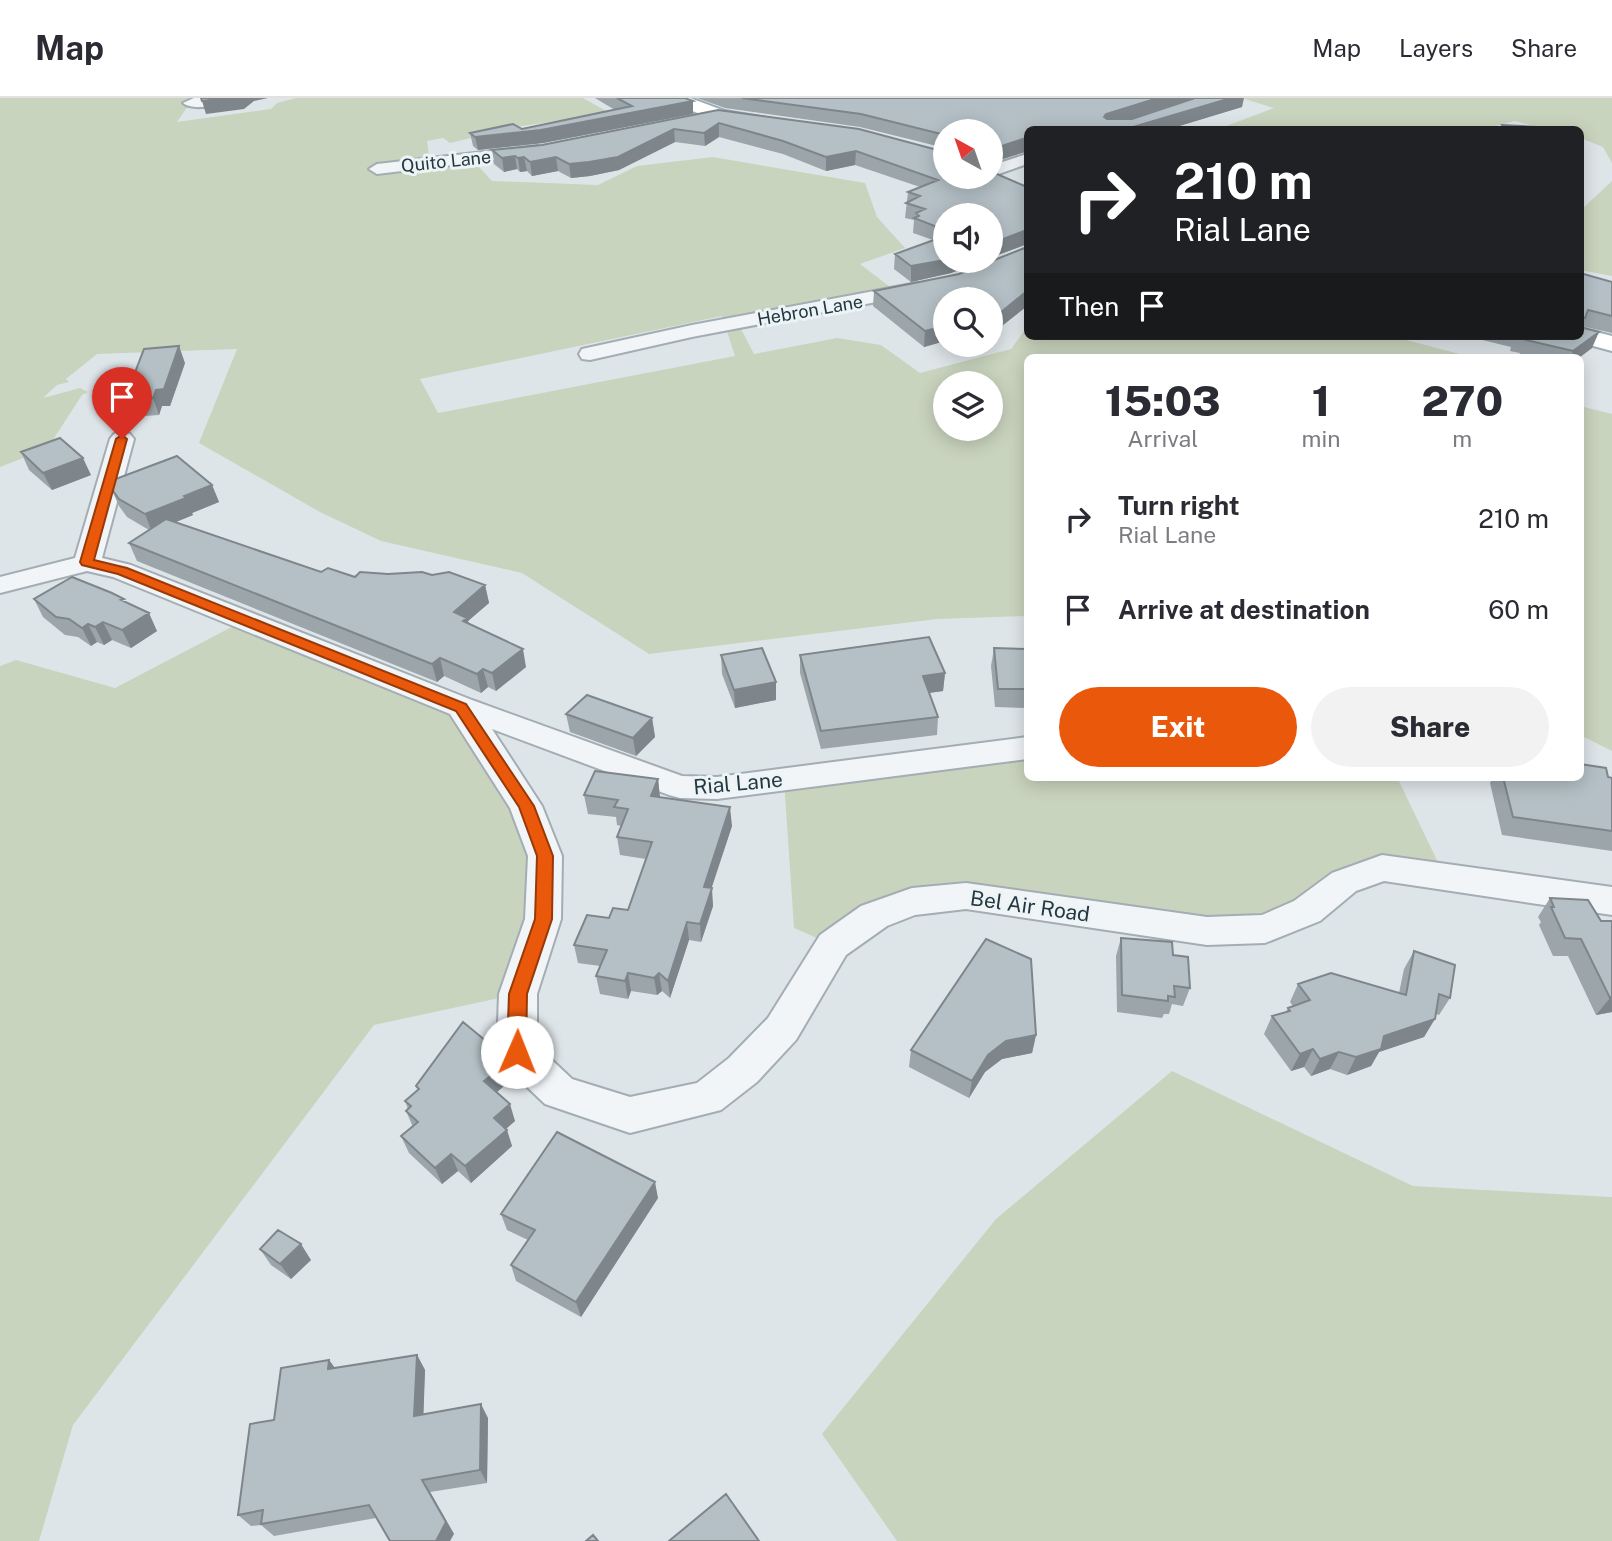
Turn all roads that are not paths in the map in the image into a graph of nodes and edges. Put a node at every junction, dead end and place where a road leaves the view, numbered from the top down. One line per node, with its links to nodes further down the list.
1 (226, 98): 3 (street)
2 (675, 98): 4 (main road)
3 (190, 103)
4 (721, 116): 5 (street); 6 (main road)
5 (694, 121)
6 (777, 124)
7 (554, 149): 9 (street, Quito Lane)
8 (1024, 160): 10 (street)
9 (377, 169)
10 (1003, 169)
11 (1003, 181): 12 (main road)
12 (1015, 187)
13 (933, 286): 16 (street, Hebron Lane)
14 (1584, 336): 15 (main road)
15 (1612, 344)
16 (590, 354)
17 (122, 439): 18 (street)
18 (87, 562): 19 (street); 20 (street)
19 (0, 585)
20 (461, 708): 21 (street, Rial Lane); 22 (street, Bel Air Road)
21 (1024, 748)
22 (1612, 901)

